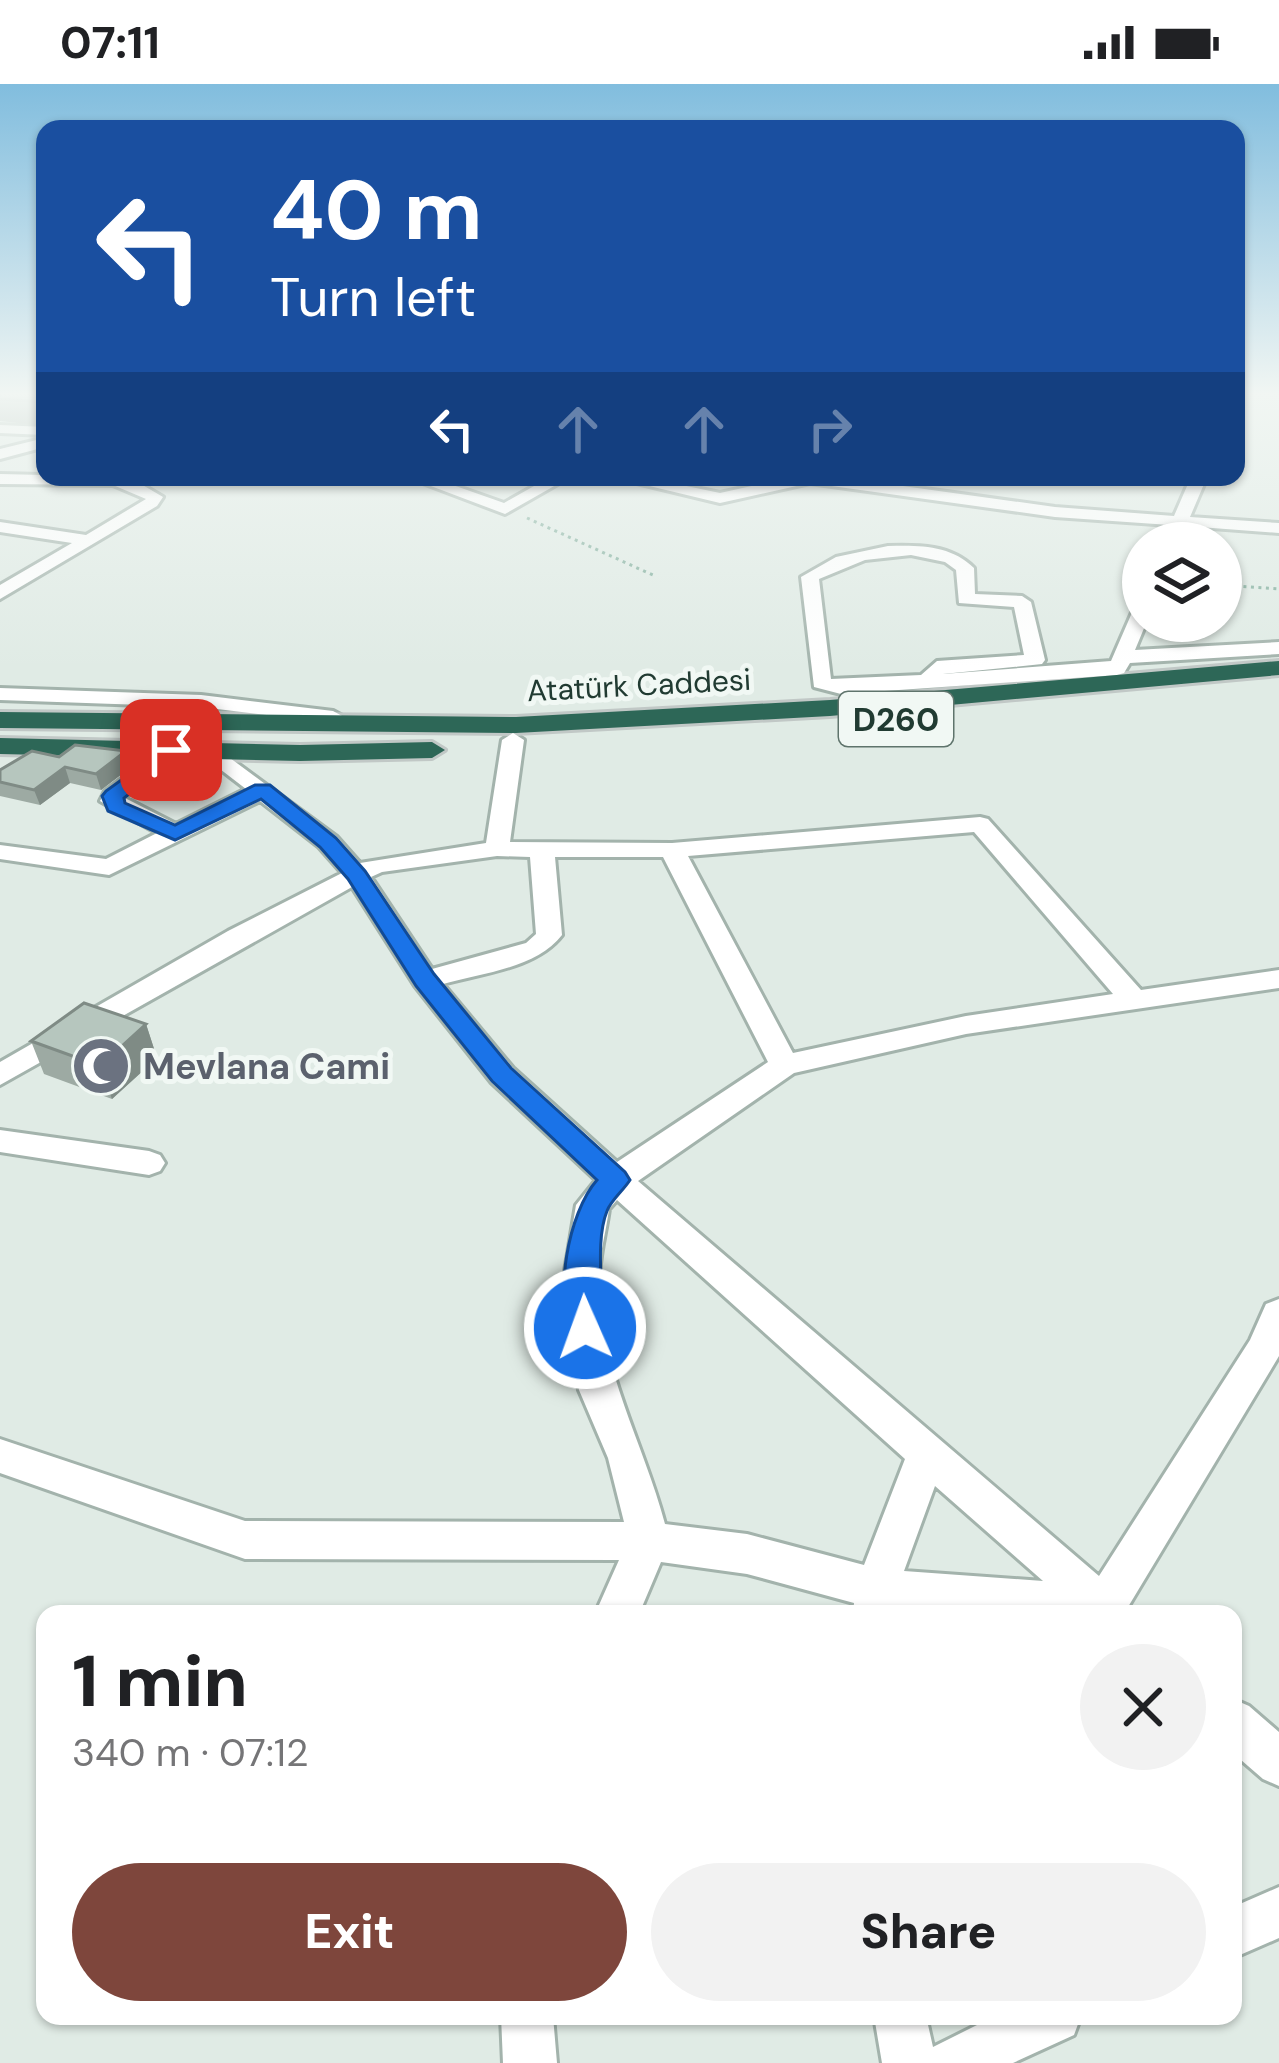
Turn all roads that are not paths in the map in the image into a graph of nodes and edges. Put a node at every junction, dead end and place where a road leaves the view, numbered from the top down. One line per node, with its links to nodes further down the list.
1 (132, 486): 11 (street)
2 (441, 486): 3 (street)
3 (546, 486)
4 (663, 486): 5 (street)
5 (770, 486)
6 (871, 486): 8 (street)
7 (1195, 486): 8 (street)
8 (1180, 521): 10 (street)
9 (0, 527): 11 (street)
10 (1279, 528)
11 (88, 540): 12 (street)
12 (0, 593)
13 (1128, 642): 15 (street)
14 (1279, 648): 15 (street)
15 (1117, 668): 16 (highway, Atatürk Caddesi / D260); 17 (street); 23 (highway, Atatürk Caddesi / D260)
16 (1279, 668)
17 (930, 678): 17 (street)
18 (1279, 685): 23 (highway, D260)
19 (0, 694): 21 (street)
20 (0, 709): 21 (highway)
21 (333, 717): 23 (highway)
22 (0, 720): 23 (highway, Atatürk Caddesi / D260)
23 (514, 733): 24 (highway, D260); 28 (highway); 33 (street)
24 (0, 734)
25 (0, 746): 26 (highway)
26 (49, 747): 27 (highway); 29 (street)
27 (171, 750): 28 (highway); 31 (street)
28 (212, 752): 30 (street)
29 (0, 773)
30 (263, 790): 31 (street); 36 (street)
31 (175, 833): 35 (street)
32 (542, 848): 33 (street); 34 (street); 38 (street)
33 (497, 849): 36 (street)
34 (672, 850): 39 (street); 40 (street)
35 (0, 852)
36 (357, 875): 38 (street); 41 (street)
37 (1279, 979): 39 (street)
38 (425, 980): 44 (street)
39 (1134, 1000): 40 (street)
40 (785, 1065): 44 (street)
41 (0, 1075)
42 (0, 1141): 43 (street)
43 (149, 1162)
44 (615, 1180): 46 (street); 48 (street)
45 (1279, 1314): 53 (street)
46 (926, 1455): 49 (street); 52 (street)
47 (0, 1456): 48 (street)
48 (649, 1541): 49 (street); 50 (street)
49 (875, 1602): 51 (street)
50 (621, 1605)
51 (952, 1605)
52 (1100, 1605)
53 (1111, 1605)
54 (1242, 1730): 55 (street)
55 (1279, 1763)
56 (1279, 1912): 57 (street)
57 (1242, 1930)
58 (902, 2025): 60 (street)
59 (1035, 2025): 61 (street)
60 (909, 2063)
61 (953, 2063)

